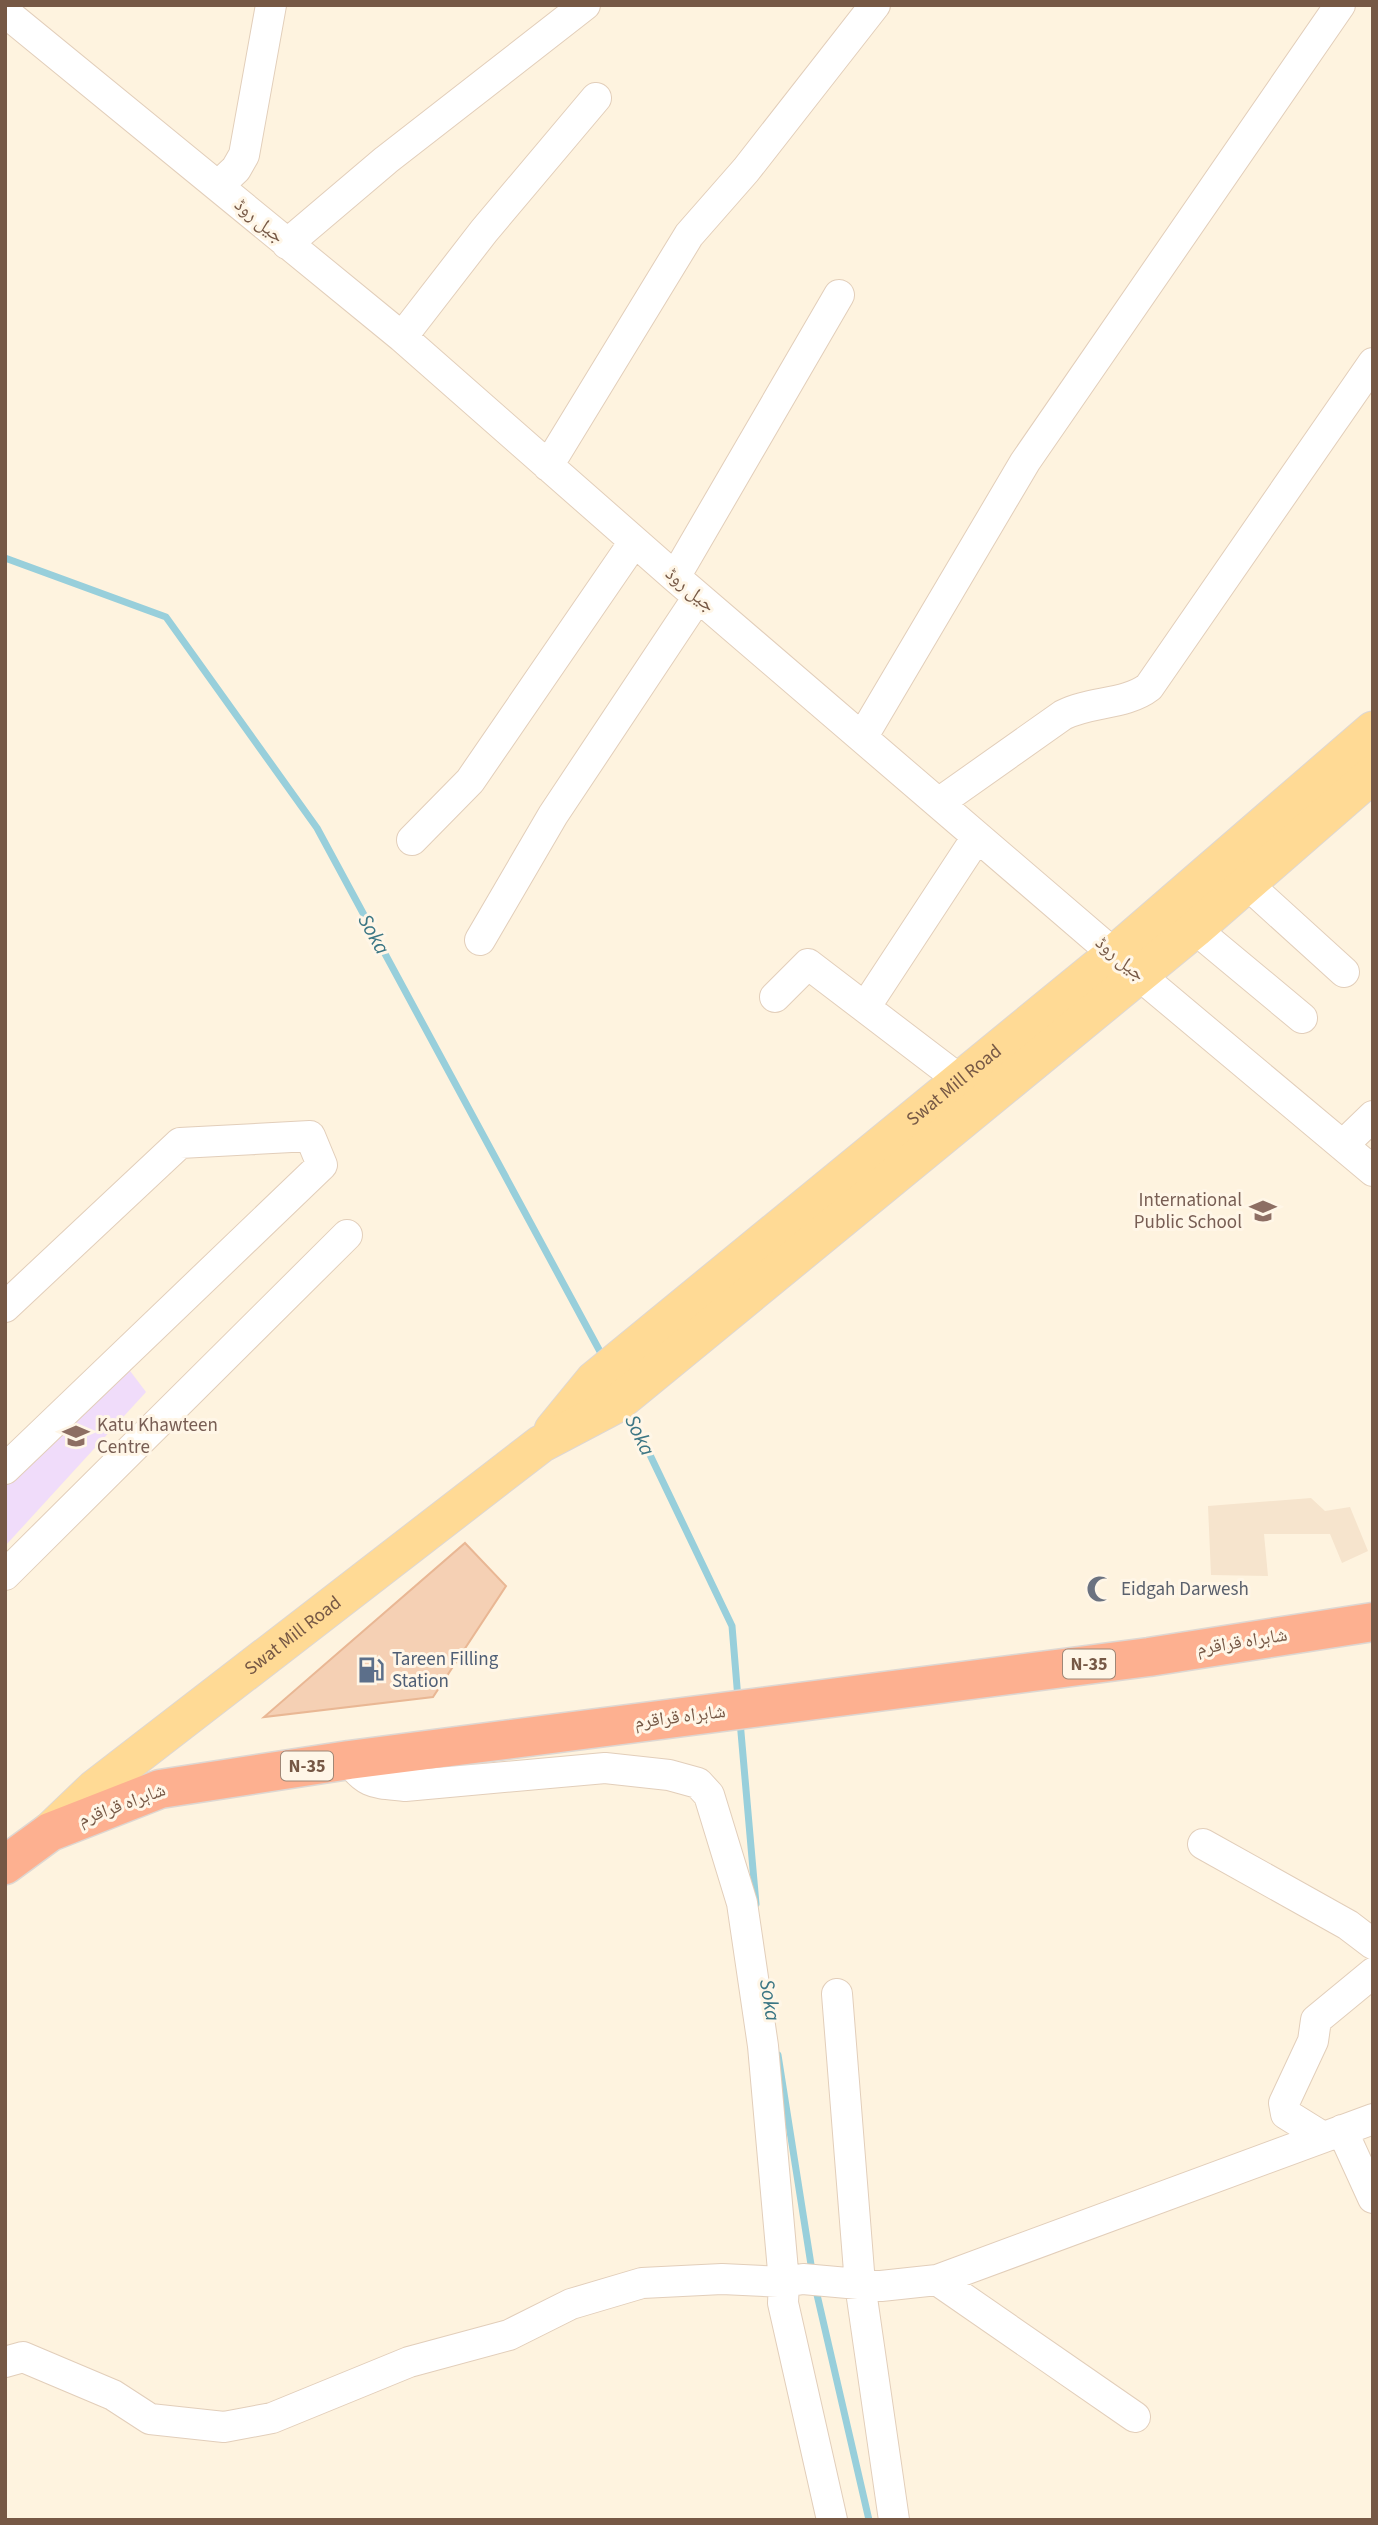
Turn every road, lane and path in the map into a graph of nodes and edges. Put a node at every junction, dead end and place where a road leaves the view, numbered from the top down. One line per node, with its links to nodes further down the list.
1 (271, 5): 7 (street)
2 (585, 5): 8 (street)
3 (875, 5): 12 (street)
4 (1340, 5): 17 (street)
5 (5, 12): 7 (street, جیل روڈ)
6 (596, 98): 10 (street)
7 (218, 187): 8 (street, جیل روڈ)
8 (287, 244): 10 (street, جیل روڈ)
9 (839, 295): 14 (street)
10 (402, 337): 12 (street, جیل روڈ)
11 (1373, 363): 19 (street)
12 (548, 466): 13 (street, جیل روڈ)
13 (634, 542): 14 (street, جیل روڈ); 21 (street)
14 (675, 577): 15 (street, جیل روڈ)
15 (698, 597): 17 (street, جیل روڈ); 24 (street)
16 (1373, 730): 25 (main road, Swat Mill Road)
17 (863, 736): 19 (street, جیل روڈ)
18 (1373, 774): 22 (main road, Swat Mill Road)
19 (940, 802): 20 (street, جیل روڈ)
20 (977, 836): 25 (street, جیل روڈ); 28 (street)
21 (412, 840)
22 (1247, 884): 23 (main road, Swat Mill Road); 26 (street)
23 (1195, 929): 25 (main road, Swat Mill Road); 29 (street)
24 (480, 940)
25 (1126, 964): 30 (main road, Swat Mill Road); 32 (street, جیل روڈ); 36 (main road, Swat Mill Road)
26 (1344, 971)
27 (775, 997): 28 (street)
28 (866, 1006): 30 (street)
29 (1301, 1018)
30 (960, 1080): 36 (main road, Swat Mill Road)
31 (1373, 1116): 32 (street)
32 (1343, 1145): 33 (street, جیل روڈ)
33 (1373, 1171)
34 (347, 1235): 38 (street)
35 (5, 1307): 37 (street)
36 (676, 1334): 41 (main road, Swat Mill Road)
37 (5, 1469)
38 (6, 1572)
39 (1373, 1622): 40 (highway, شاہراہ قراقرم / N-35)
40 (349, 1760): 41 (highway, شاہراہ قراقرم / N-35); 51 (street)
41 (50, 1832): 43 (highway, شاہراہ قراقرم / N-35)
42 (1203, 1844): 44 (street)
43 (5, 1865)
44 (1373, 1944)
45 (1373, 1973): 48 (street)
46 (837, 1994): 52 (street)
47 (1373, 2119): 48 (street)
48 (1332, 2134): 49 (street); 50 (street)
49 (1373, 2198)
50 (937, 2280): 52 (street); 54 (street)
51 (794, 2281): 52 (street); 53 (street); 55 (street)
52 (851, 2282): 56 (street)
53 (5, 2362)
54 (1135, 2417)
55 (832, 2520)
56 (894, 2520)

